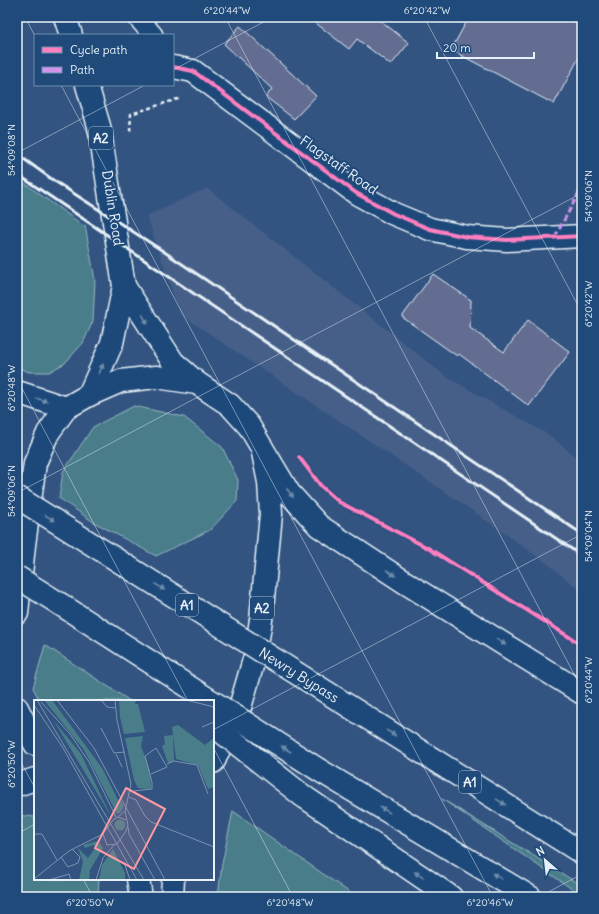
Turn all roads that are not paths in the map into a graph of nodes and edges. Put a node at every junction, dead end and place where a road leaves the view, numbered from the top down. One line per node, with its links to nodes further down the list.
1 (65, 17): 3 (main road)
2 (137, 17): 4 (lane)
3 (71, 34)
4 (152, 34)
5 (174, 67): 7 (main road, Flagstaff Road)
6 (87, 86): 8 (main road, Dublin Road / A2)
7 (582, 236)
8 (124, 286): 9 (main road, A2, one-way to 9); 11 (main road, A2, one-way to 8)
9 (197, 383): 11 (main road, A2); 13 (main road, A2)
10 (17, 392): 12 (main road, one-way to 12)
11 (90, 395): 12 (main road, A2)
12 (66, 408): 17 (main road, A2)
13 (262, 448): 18 (main road, one-way to 18); 25 (main road, A2)
14 (17, 497): 28 (main road, Newry Bypass / A1, one-way to 28, bridge)
15 (17, 578): 16 (main road, bridge)
16 (60, 604): 19 (main road); 20 (main road)
17 (17, 613)
18 (582, 693)
19 (181, 700)
20 (209, 700)
21 (214, 703): 34 (main road, one-way to 21, bridge)
22 (17, 708): 24 (main road)
23 (214, 726): 33 (main road, one-way to 23, bridge)
24 (34, 742)
25 (214, 761)
26 (34, 779): 27 (main road)
27 (17, 785)
28 (582, 853)
29 (138, 880): 31 (main road)
30 (174, 880): 32 (main road)
31 (141, 897)
32 (172, 897)
33 (451, 897)
34 (530, 897)

